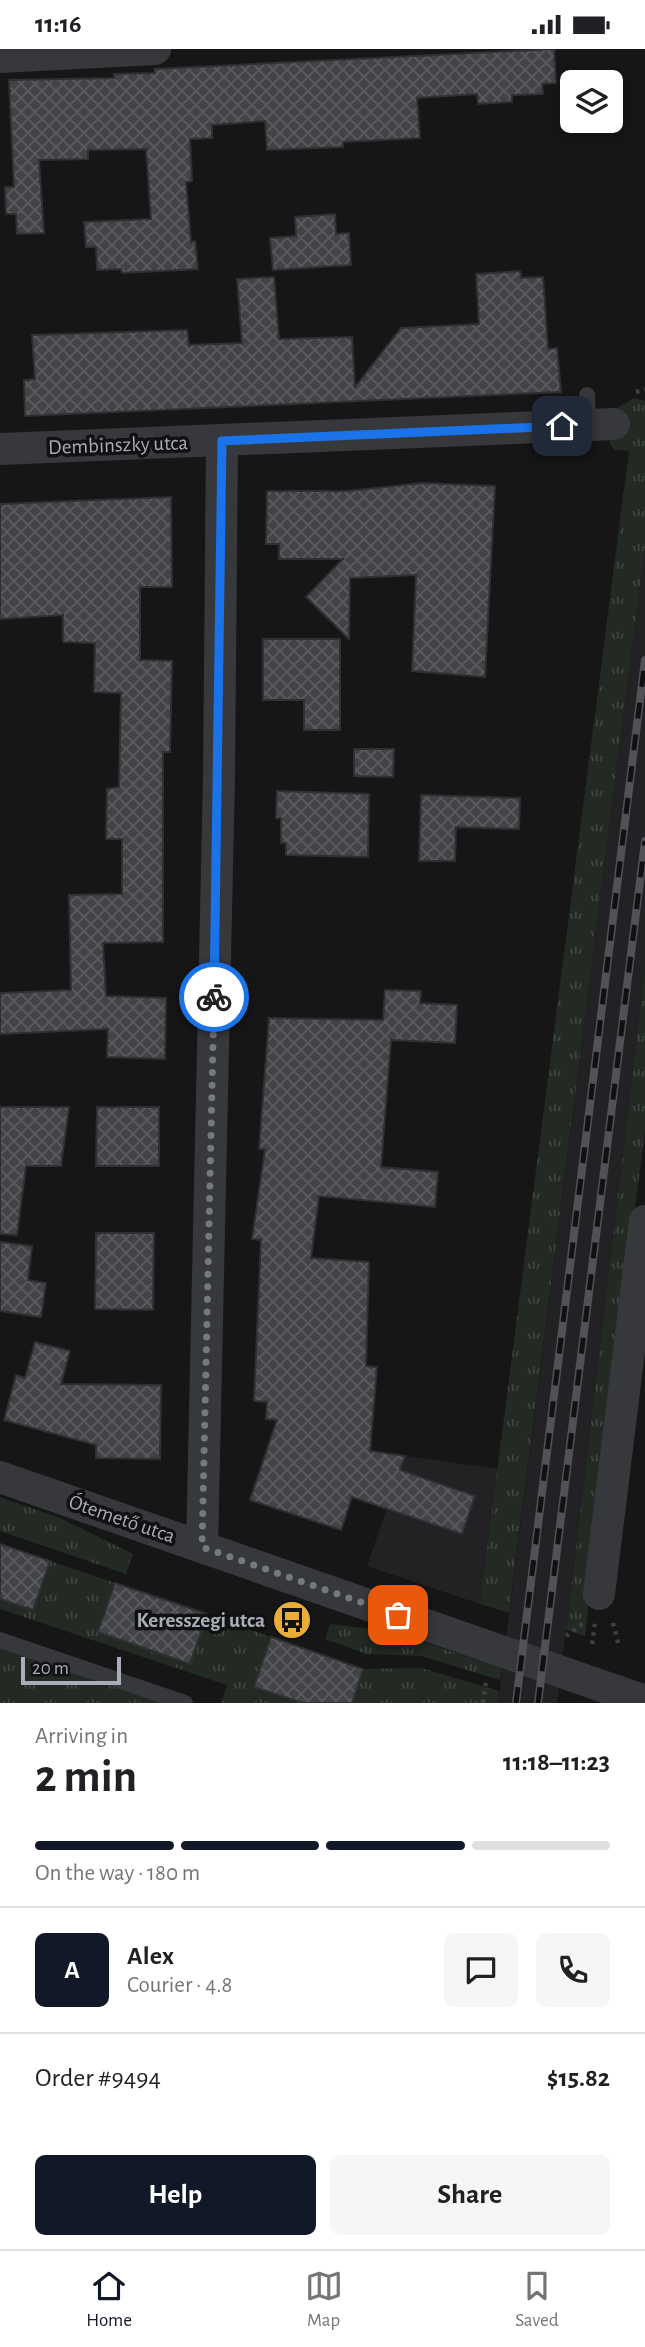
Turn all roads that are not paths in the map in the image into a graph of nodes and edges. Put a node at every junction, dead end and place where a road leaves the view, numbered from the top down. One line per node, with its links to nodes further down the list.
1 (155, 49): 2 (street)
2 (0, 57)
3 (596, 414): 4 (street, Dembinszky utca)
4 (222, 441): 5 (street, Dembinszky utca); 8 (street)
5 (0, 449)
6 (645, 1221): 9 (street)
7 (0, 1477): 8 (street, Ótemető utca)
8 (202, 1547): 11 (street, Ótemető utca)
9 (599, 1594)
10 (0, 1640): 12 (lane)
11 (645, 1701)
12 (185, 1703)

